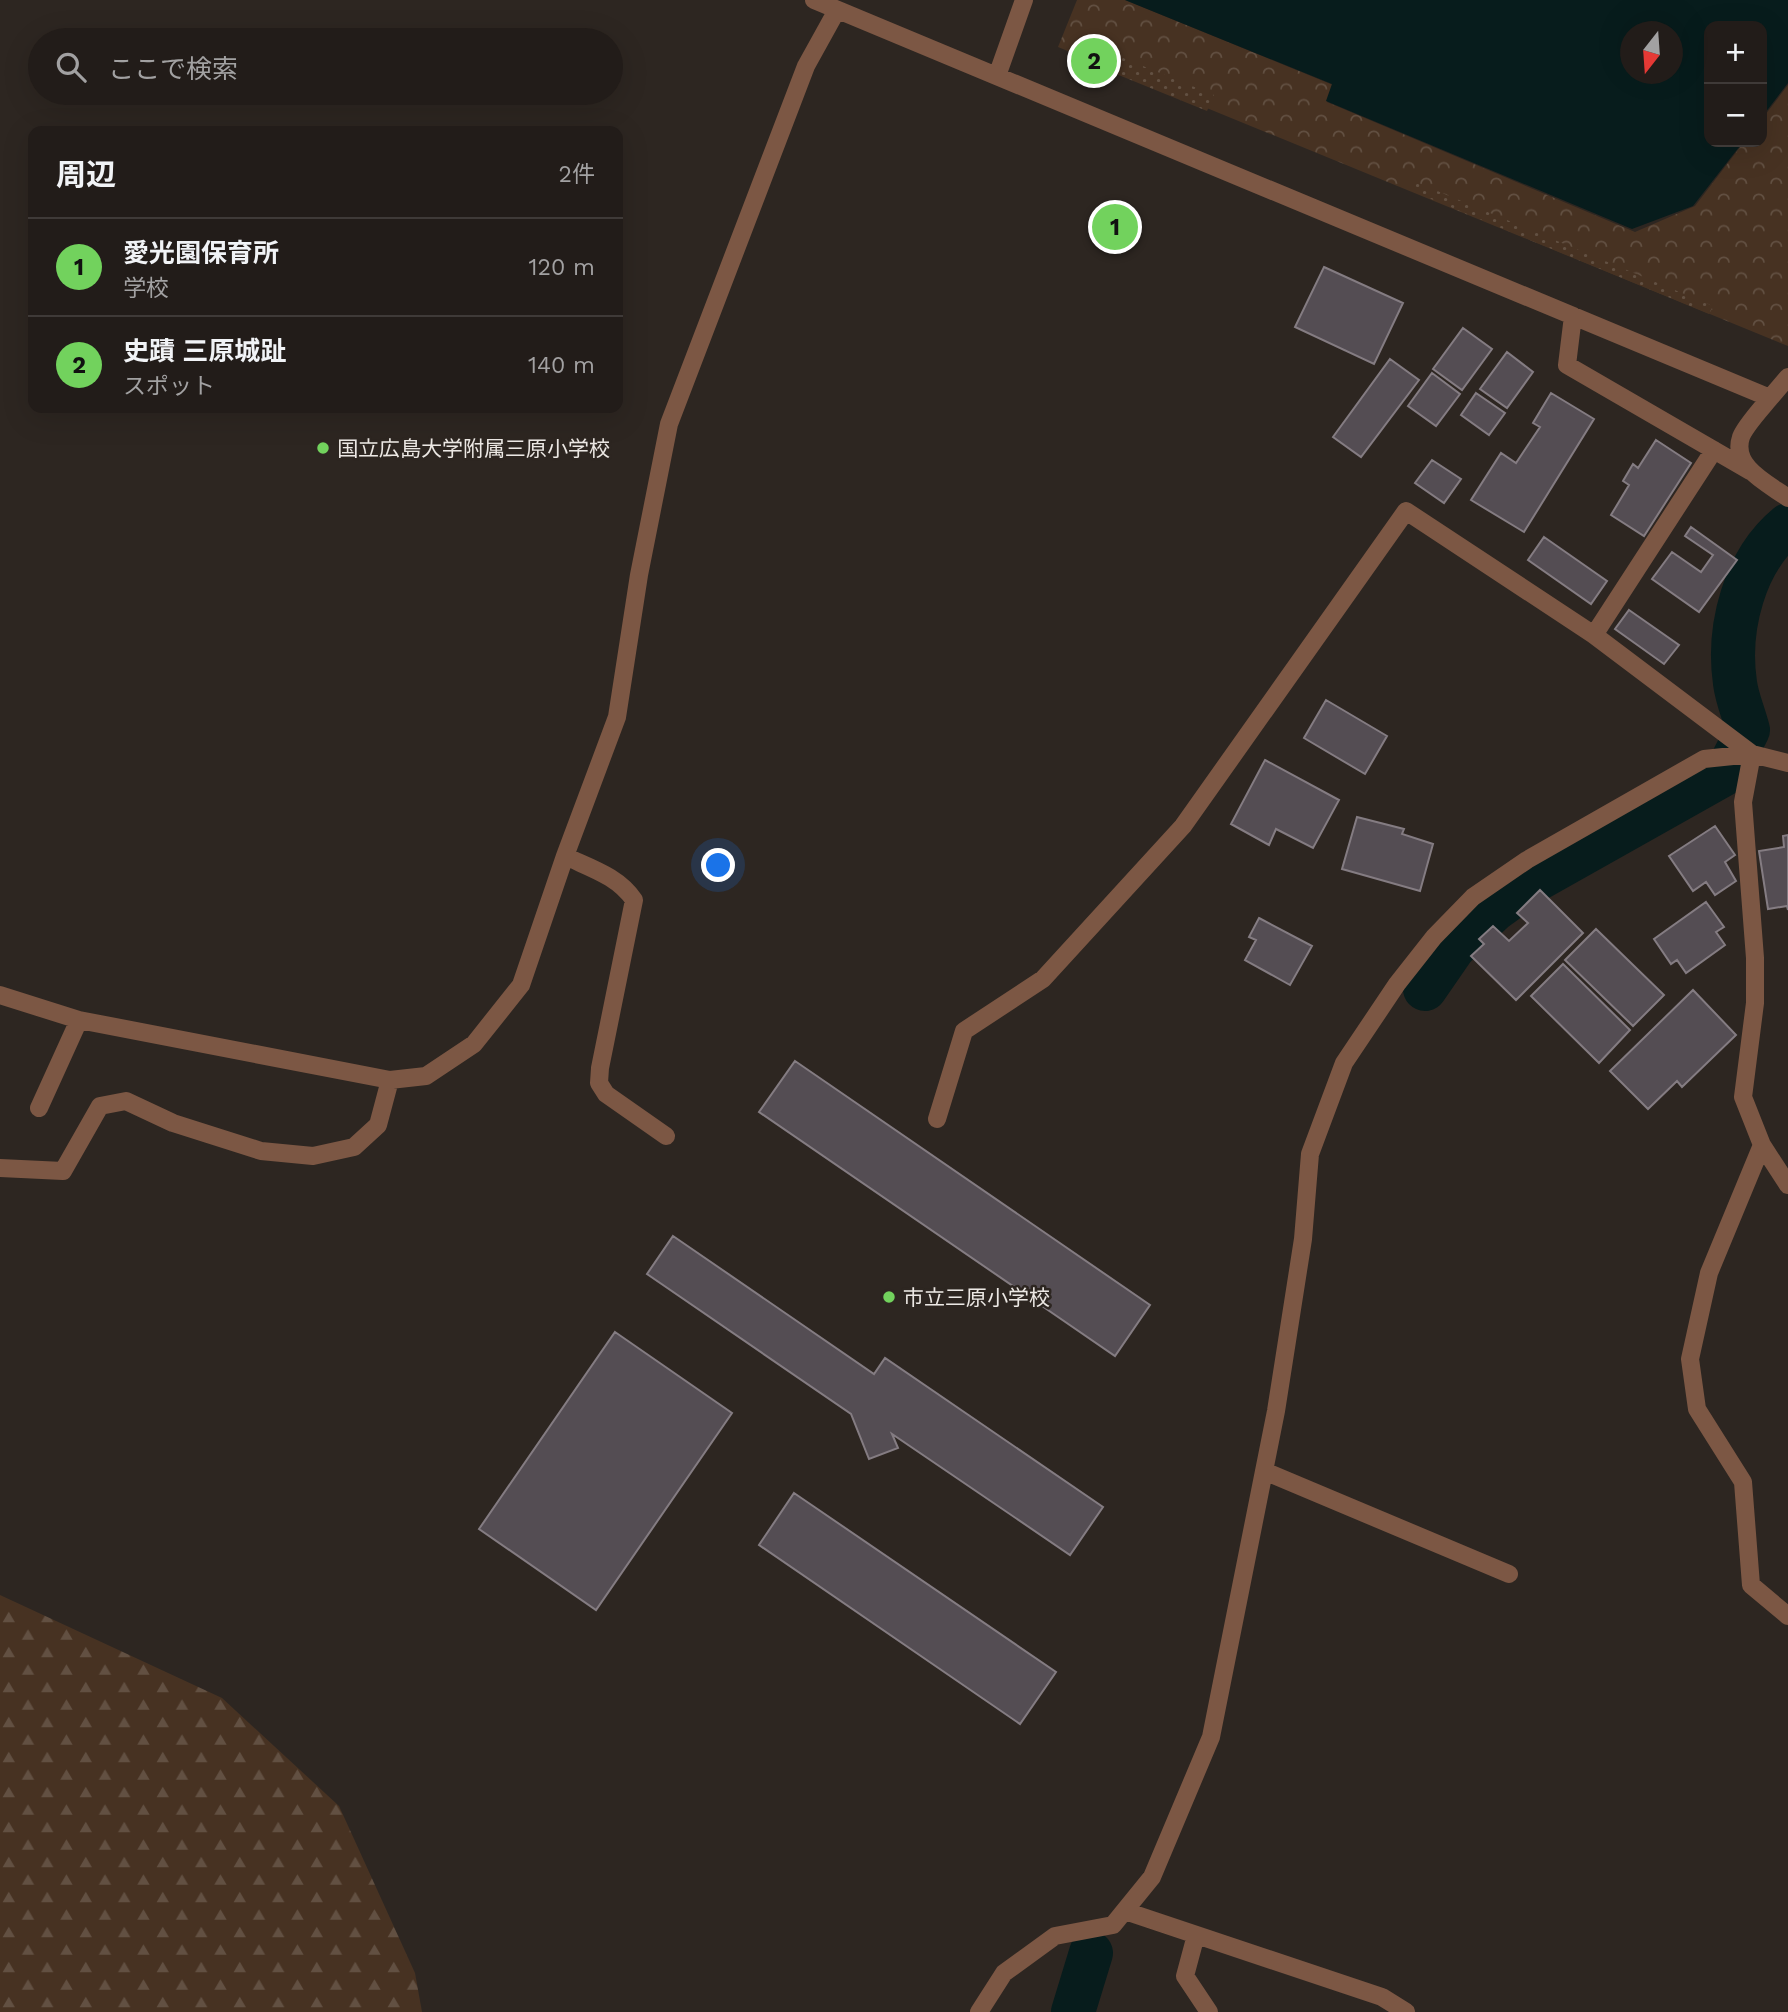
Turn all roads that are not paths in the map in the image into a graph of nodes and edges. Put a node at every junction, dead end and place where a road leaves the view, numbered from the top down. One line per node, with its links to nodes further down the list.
1 (814, 0): 3 (street)
2 (1024, 0): 4 (street)
3 (837, 10): 4 (street); 14 (street)
4 (998, 76): 5 (street)
5 (1573, 316): 7 (street); 8 (street)
6 (1788, 377): 7 (street)
7 (1770, 398): 9 (street)
8 (1714, 450): 9 (street); 11 (street)
9 (1750, 471): 10 (street)
10 (1788, 498)
11 (1594, 635): 12 (street); 19 (street)
12 (1752, 754): 13 (street); 21 (street); 24 (street)
13 (1788, 763)
14 (565, 856): 17 (street); 20 (street)
15 (0, 995): 16 (street)
16 (79, 1020): 17 (street); 18 (street)
17 (390, 1080): 22 (street)
18 (39, 1108)
19 (937, 1119)
20 (666, 1136)
21 (1762, 1145): 23 (street); 26 (street)
22 (0, 1168)
23 (1788, 1185)
24 (1264, 1471): 25 (street); 27 (street)
25 (1509, 1574)
26 (1788, 1616)
27 (1125, 1911): 28 (street); 29 (street)
28 (1196, 1935): 30 (street); 31 (street)
29 (979, 2012)
30 (1209, 2012)
31 (1406, 2012)

